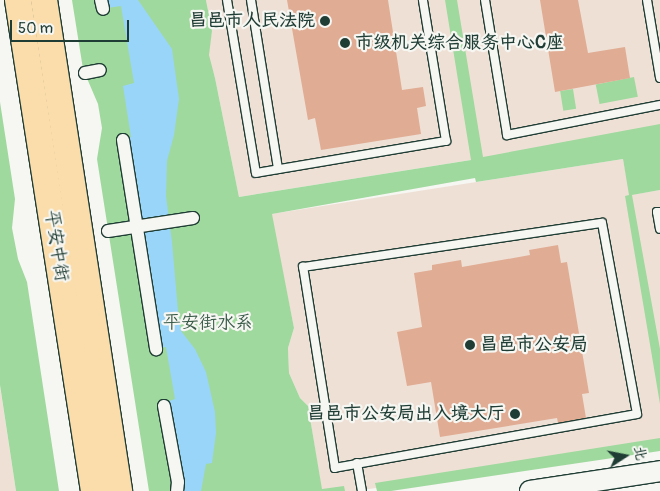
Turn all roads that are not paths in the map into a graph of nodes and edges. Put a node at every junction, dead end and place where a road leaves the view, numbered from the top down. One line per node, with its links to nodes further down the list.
1 (18, 0): 24 (main road, 平安中街)
2 (44, 0): 25 (main road, 平安中街)
3 (227, 0): 13 (lane)
4 (251, 0): 13 (lane)
5 (423, 0): 13 (lane)
6 (486, 0): 11 (lane)
7 (647, 0): 10 (lane)
8 (100, 70): 9 (street)
9 (85, 73)
10 (660, 78)
11 (660, 105)
12 (123, 140): 16 (street)
13 (278, 169)
14 (660, 212): 17 (lane)
15 (192, 218): 16 (street)
16 (136, 227): 18 (street); 19 (street)
17 (660, 229)
18 (108, 231)
19 (156, 349)
20 (164, 406): 26 (street)
21 (357, 463): 21 (lane); 27 (lane)
22 (660, 471): 23 (street)
23 (605, 485): 28 (street)
24 (94, 491)
25 (119, 491)
26 (177, 491)
27 (362, 491)
28 (530, 491)

